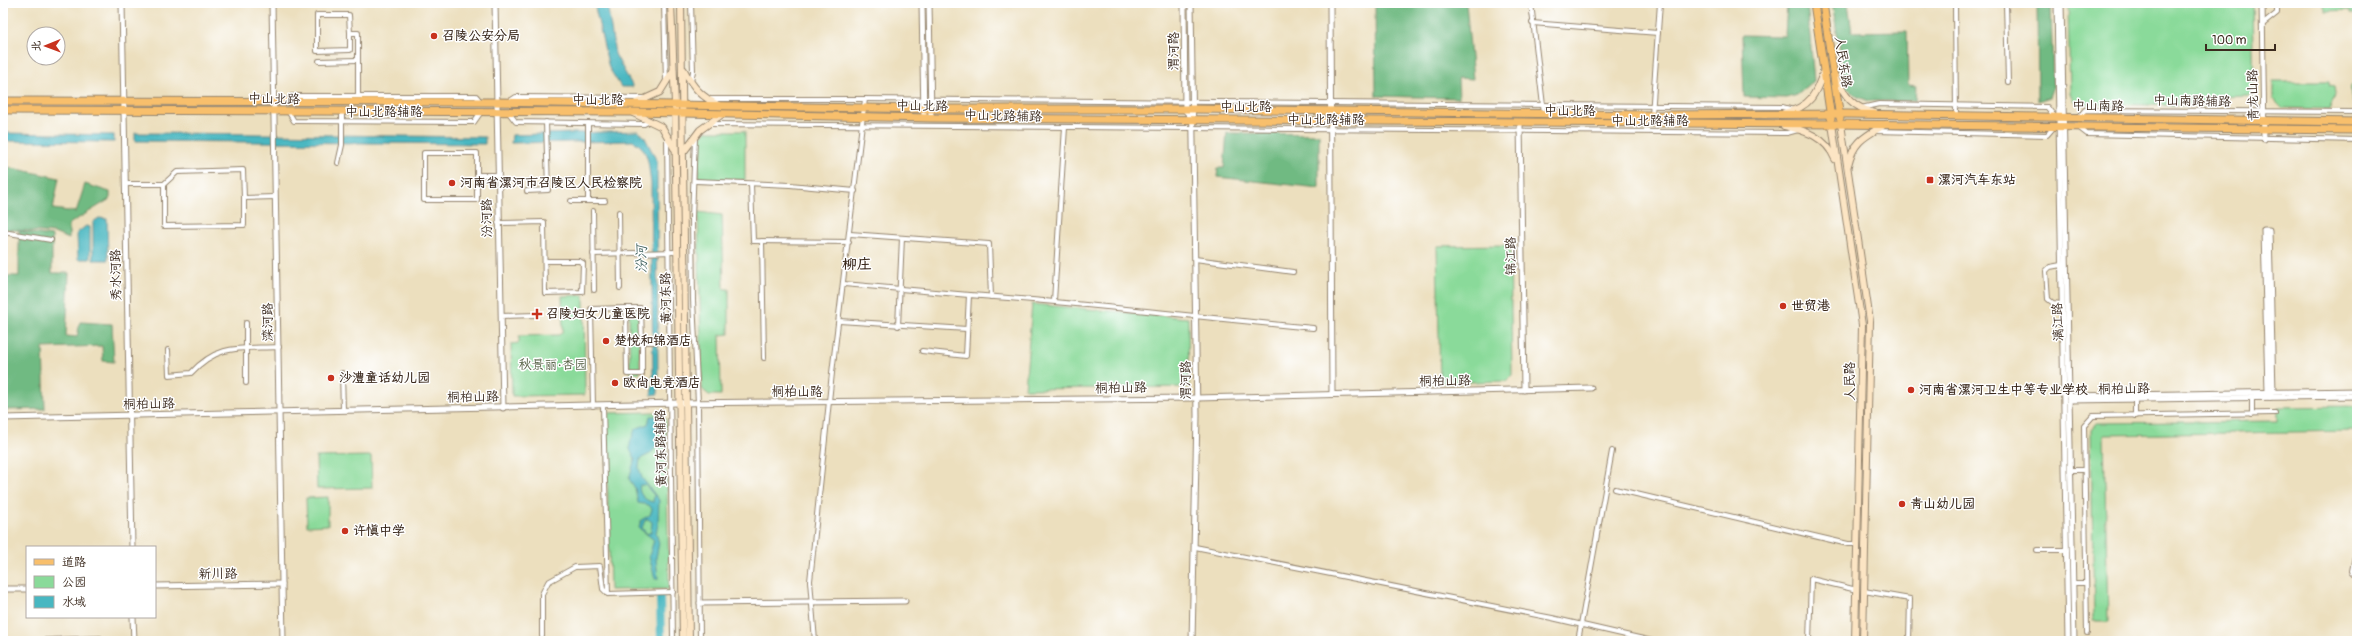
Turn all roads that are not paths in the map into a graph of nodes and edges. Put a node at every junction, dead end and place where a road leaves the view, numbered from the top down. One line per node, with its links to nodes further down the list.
1 (122, 3): 45 (street, 秀水河路)
2 (272, 3): 46 (street, 滦河路)
3 (495, 3): 49 (street, 汾河路)
4 (664, 3): 37 (street)
5 (671, 3): 32 (main road, 黄河东路)
6 (681, 3): 31 (main road, 黄河东路)
7 (691, 3): 36 (street)
8 (922, 3): 42 (street)
9 (929, 3): 43 (street)
10 (1184, 3): 23 (street, 渭河路)
11 (1191, 3): 24 (street, 渭河路)
12 (1330, 3): 51 (street)
13 (1531, 3): 25 (street)
14 (1660, 3): 28 (street)
15 (1814, 3): 33 (main road, 人民东路)
16 (1823, 3): 34 (main road, 人民东路)
17 (1955, 3): 54 (street)
18 (2006, 3): 35 (street)
19 (2057, 3): 87 (street, 漓江路)
20 (2061, 3): 87 (street, 漓江路)
21 (2262, 3): 26 (street, 青龙山路)
22 (2277, 3): 26 (street)
23 (1184, 14): 24 (street); 56 (street, 渭河路)
24 (1191, 14): 56 (street, 渭河路)
25 (1532, 23): 28 (street); 57 (street)
26 (2262, 25): 71 (street, 青龙山路)
27 (350, 33): 27 (street); 29 (street)
28 (1658, 33): 58 (street)
29 (358, 60): 30 (street); 38 (street)
30 (319, 61)
31 (683, 68): 36 (main road); 53 (main road, 黄河东路)
32 (673, 69): 37 (main road); 52 (main road, 黄河东路)
33 (1824, 70): 65 (main road); 78 (main road, 人民东路)
34 (1833, 70): 61 (main road); 79 (main road, 人民东路)
35 (2008, 82)
36 (691, 83): 40 (main road)
37 (666, 84): 39 (main road)
38 (358, 95): 47 (street, 中山北路辅路); 48 (street, 中山北路辅路)
39 (648, 99): 50 (street); 59 (main road)
40 (708, 99): 41 (street, 中山北路辅路); 55 (main road)
41 (865, 99): 42 (street, 中山北路辅路); 60 (street)
42 (923, 99): 43 (street, 中山北路辅路); 63 (street)
43 (930, 99): 56 (street, 中山北路辅路); 63 (street)
44 (3, 101): 45 (main road, 中山北路)
45 (124, 101): 46 (main road, 中山北路); 62 (street, 秀水河路)
46 (274, 102): 47 (main road, 中山北路); 66 (street, 滦河路)
47 (288, 102): 48 (main road, 中山北路)
48 (482, 102): 49 (main road, 中山北路)
49 (495, 102): 50 (main road, 中山北路); 73 (street, 汾河路)
50 (508, 102): 59 (main road, 中山北路)
51 (1330, 103): 56 (street, 中山北路辅路); 57 (street, 中山北路辅路); 69 (street)
52 (675, 105): 53 (main road, 中山北路); 59 (main road, 中山北路); 75 (main road, 黄河东路)
53 (684, 105): 55 (main road, 中山北路); 76 (main road, 黄河东路)
54 (1956, 105): 61 (street); 84 (street); 87 (street)
55 (722, 106): 60 (main road, 中山北路)
56 (1189, 106): 63 (main road, 中山北路); 69 (main road, 中山北路); 89 (street, 渭河路)
57 (1544, 106): 58 (street, 中山北路辅路); 77 (street)
58 (1653, 106): 65 (street, 中山北路辅路); 81 (street)
59 (631, 108): 74 (main road, 中山北路); 75 (main road, 中山北路); 92 (main road)
60 (864, 108): 63 (main road, 中山北路); 85 (street)
61 (1860, 108): 83 (main road)
62 (124, 109): 64 (main road, 中山北路); 66 (main road, 中山北路); 128 (street, 秀水河路)
63 (927, 109): 86 (street)
64 (3, 110)
65 (1794, 110): 82 (main road)
66 (274, 111): 67 (main road, 中山北路); 133 (street, 滦河路)
67 (288, 111): 68 (main road, 中山北路); 93 (street, 中山北路辅路)
68 (342, 111): 70 (main road, 中山北路); 93 (street)
69 (1330, 111): 77 (main road, 中山北路); 90 (street)
70 (481, 112): 73 (main road, 中山北路); 93 (street, 中山北路辅路)
71 (2264, 112): 72 (street, 中山南路辅路); 88 (street, 中山南路辅路); 91 (street, 青龙山路)
72 (2357, 112)
73 (496, 113): 74 (main road, 中山北路); 126 (street, 汾河路)
74 (509, 113): 94 (street)
75 (675, 114): 76 (main road, 中山北路); 120 (main road, 黄河东路)
76 (684, 114): 80 (main road, 中山北路); 121 (main road, 黄河东路)
77 (1544, 114): 81 (main road, 中山北路); 105 (street)
78 (1831, 114): 79 (main road, 中山北路); 82 (main road, 中山北路); 100 (main road, 人民东路)
79 (1839, 114): 83 (main road, 中山南路); 101 (main road, 人民东路)
80 (721, 115): 85 (main road, 中山北路); 98 (main road)
81 (1652, 115): 82 (main road, 中山北路)
82 (1774, 115)
83 (1886, 116): 84 (main road, 中山南路)
84 (1956, 116): 87 (main road, 中山南路); 110 (main road)
85 (863, 117): 86 (main road, 中山北路); 103 (street)
86 (927, 118): 89 (main road, 中山北路)
87 (2059, 118): 88 (main road, 中山南路); 106 (street, 漓江路)
88 (2078, 118): 91 (main road, 中山南路)
89 (1193, 119): 90 (main road, 中山北路); 109 (street, 渭河路)
90 (1330, 120): 97 (main road, 中山北路); 111 (street)
91 (2264, 120): 95 (main road, 中山南路); 108 (street, 青龙山路)
92 (650, 121): 96 (street); 116 (main road)
93 (342, 122): 122 (street)
94 (546, 122): 96 (street); 131 (street)
95 (2357, 122)
96 (588, 123): 136 (street)
97 (1520, 123): 105 (main road, 中山北路); 114 (street, 锦江路)
98 (708, 124): 103 (street, 中山北路辅路); 117 (main road)
99 (1772, 124): 100 (main road, 中山北路); 105 (main road, 中山北路); 112 (main road)
100 (1832, 124): 101 (main road, 中山北路); 123 (main road, 人民路)
101 (1840, 124): 102 (main road, 中山南路); 124 (main road, 人民路)
102 (1886, 124): 110 (main road, 中山南路); 115 (main road)
103 (862, 125): 104 (street, 中山北路辅路); 132 (street)
104 (1065, 127): 109 (street, 中山北路辅路); 161 (street)
105 (1544, 127): 112 (street, 中山北路辅路); 114 (street, 中山北路辅路)
106 (2058, 127): 107 (main road, 中山南路); 110 (main road, 中山南路); 153 (street, 漓江路); 190 (street, 漓江路)
107 (2077, 127): 108 (main road, 中山南路); 118 (street)
108 (2264, 128): 113 (main road, 中山南路); 118 (street, 青龙山路)
109 (1193, 129): 111 (street, 中山北路辅路); 151 (street, 渭河路)
110 (1956, 129): 115 (street)
111 (1330, 130): 114 (street, 中山北路辅路); 185 (street)
112 (1800, 130): 123 (main road)
113 (2357, 130)
114 (1520, 131): 183 (street, 锦江路)
115 (1874, 131): 124 (main road)
116 (667, 134): 120 (main road); 147 (street, 黄河东路辅路)
117 (695, 136): 121 (main road); 127 (street)
118 (2264, 139): 119 (street)
119 (2357, 140)
120 (675, 151): 148 (main road, 黄河东路)
121 (684, 152): 194 (main road, 黄河东路)
122 (338, 163)
123 (1839, 168): 212 (main road, 人民路)
124 (1848, 168): 227 (main road, 人民路)
125 (477, 175): 125 (street); 126 (street)
126 (497, 175): 140 (street, 汾河路)
127 (695, 181): 130 (street); 197 (street)
128 (125, 184): 129 (street); 205 (street, 秀水河路)
129 (164, 184): 134 (street); 134 (street)
130 (751, 184): 132 (street); 145 (street)
131 (527, 191)
132 (855, 191): 142 (street)
133 (276, 197): 134 (street); 176 (street, 滦河路)
134 (244, 198)
135 (571, 201): 136 (street)
136 (588, 201): 137 (street)
137 (605, 201)
138 (593, 211): 150 (street)
139 (618, 212): 149 (street)
140 (498, 223): 152 (street); 165 (street, 汾河路)
141 (3, 232): 144 (street)
142 (850, 234): 143 (street); 146 (street)
143 (902, 238): 157 (street); 160 (street)
144 (51, 240)
145 (762, 241): 146 (street); 179 (street)
146 (849, 242): 155 (street)
147 (668, 252): 148 (street); 149 (street); 173 (street, 黄河东路辅路)
148 (676, 252): 174 (main road, 黄河东路)
149 (619, 253): 150 (street); 156 (street)
150 (593, 254): 158 (street)
151 (1195, 259): 154 (street); 166 (street, 渭河路)
152 (544, 261): 152 (street)
153 (2061, 265): 162 (street, 漓江路); 162 (street)
154 (1293, 272)
155 (844, 284): 157 (street); 167 (street)
156 (620, 288)
157 (900, 289): 159 (street); 169 (street)
158 (594, 290)
159 (970, 295): 160 (street); 171 (street)
160 (991, 297): 161 (street)
161 (1054, 301): 166 (street)
162 (2062, 304): 189 (street, 漓江路)
163 (626, 308): 172 (street); 172 (street); 198 (street)
164 (536, 315): 165 (street)
165 (501, 316): 200 (street, 汾河路)
166 (1196, 317): 170 (street); 188 (street, 渭河路)
167 (839, 321): 169 (street); 195 (street)
168 (246, 323): 175 (street)
169 (898, 326): 171 (street)
170 (1313, 328)
171 (968, 329): 178 (street)
172 (642, 342): 173 (street)
173 (669, 342): 174 (street); 196 (street, 黄河东路辅路)
174 (678, 342): 193 (main road, 黄河东路)
175 (246, 348): 176 (street); 177 (street); 181 (street)
176 (279, 348): 202 (street, 滦河路)
177 (168, 350)
178 (922, 351)
179 (764, 358)
180 (342, 373): 201 (street)
181 (246, 383)
182 (1591, 388): 183 (street, 桐柏山路)
183 (1524, 390): 185 (street, 桐柏山路)
184 (2357, 392): 186 (street, 桐柏山路)
185 (1332, 394): 188 (street, 桐柏山路)
186 (2270, 394): 186 (street); 187 (street, 桐柏山路); 190 (street, 桐柏山路); 191 (street, 桐柏山路)
187 (2357, 396)
188 (1197, 398): 195 (street, 桐柏山路); 215 (street, 渭河路)
189 (2065, 398): 190 (street, 桐柏山路); 217 (street, 漓江路)
190 (2071, 398): 192 (street, 桐柏山路); 209 (street, 漓江路)
191 (2252, 398): 192 (street, 桐柏山路); 204 (street)
192 (2135, 400): 206 (street)
193 (678, 403): 194 (street, 桐柏山路); 196 (street, 桐柏山路); 242 (main road, 黄河东路)
194 (687, 403): 197 (street, 桐柏山路); 243 (main road, 黄河东路)
195 (829, 403): 197 (street, 桐柏山路); 230 (street)
196 (670, 404): 199 (street, 桐柏山路); 226 (street, 黄河东路辅路)
197 (698, 404): 231 (street)
198 (593, 406): 199 (street, 桐柏山路); 200 (street, 桐柏山路)
199 (603, 406): 228 (street)
200 (503, 408): 201 (street, 桐柏山路)
201 (343, 410): 202 (street, 桐柏山路)
202 (280, 412): 205 (street, 桐柏山路); 221 (street, 滦河路)
203 (2275, 413): 204 (street)
204 (2252, 414): 206 (street)
205 (130, 416): 207 (street, 桐柏山路); 213 (street, 秀水河路)
206 (2135, 416): 210 (street)
207 (3, 418)
208 (1612, 451): 233 (street)
209 (2072, 470): 210 (street); 219 (street, 漓江路)
210 (2084, 470): 220 (street)
211 (1615, 489): 212 (street)
212 (1858, 544): 225 (main road, 人民路)
213 (132, 546)
214 (2357, 546): 218 (street)
215 (1195, 547): 233 (street); 246 (street, 渭河路)
216 (2038, 550): 217 (street)
217 (2067, 550): 253 (street, 漓江路)
218 (2357, 576)
219 (2074, 583): 220 (street); 254 (street, 漓江路)
220 (2086, 583): 234 (street)
221 (282, 584): 222 (street, 新川路); 240 (street, 滦河路)
222 (156, 586)
223 (3, 589): 224 (street)
224 (26, 589)
225 (1857, 590): 249 (street); 250 (main road, 人民路)
226 (673, 592): 228 (street); 241 (street, 黄河东路辅路)
227 (1864, 592): 251 (main road, 人民路); 252 (street)
228 (608, 594): 235 (street)
229 (905, 601): 230 (street)
230 (812, 602): 231 (street); 245 (street)
231 (700, 603): 244 (street)
232 (133, 618): 239 (street)
233 (1581, 625): 247 (street); 248 (street)
234 (2087, 632)
235 (542, 636)
236 (64, 640): 237 (street); 238 (street)
237 (27, 641)
238 (100, 641)
239 (134, 641)
240 (283, 641)
241 (673, 641)
242 (683, 641)
243 (689, 641)
244 (700, 641)
245 (815, 641)
246 (1192, 641)
247 (1578, 641)
248 (1652, 641)
249 (1809, 641)
250 (1855, 641)
251 (1863, 641)
252 (1909, 641)
253 (2068, 641)
254 (2074, 641)

